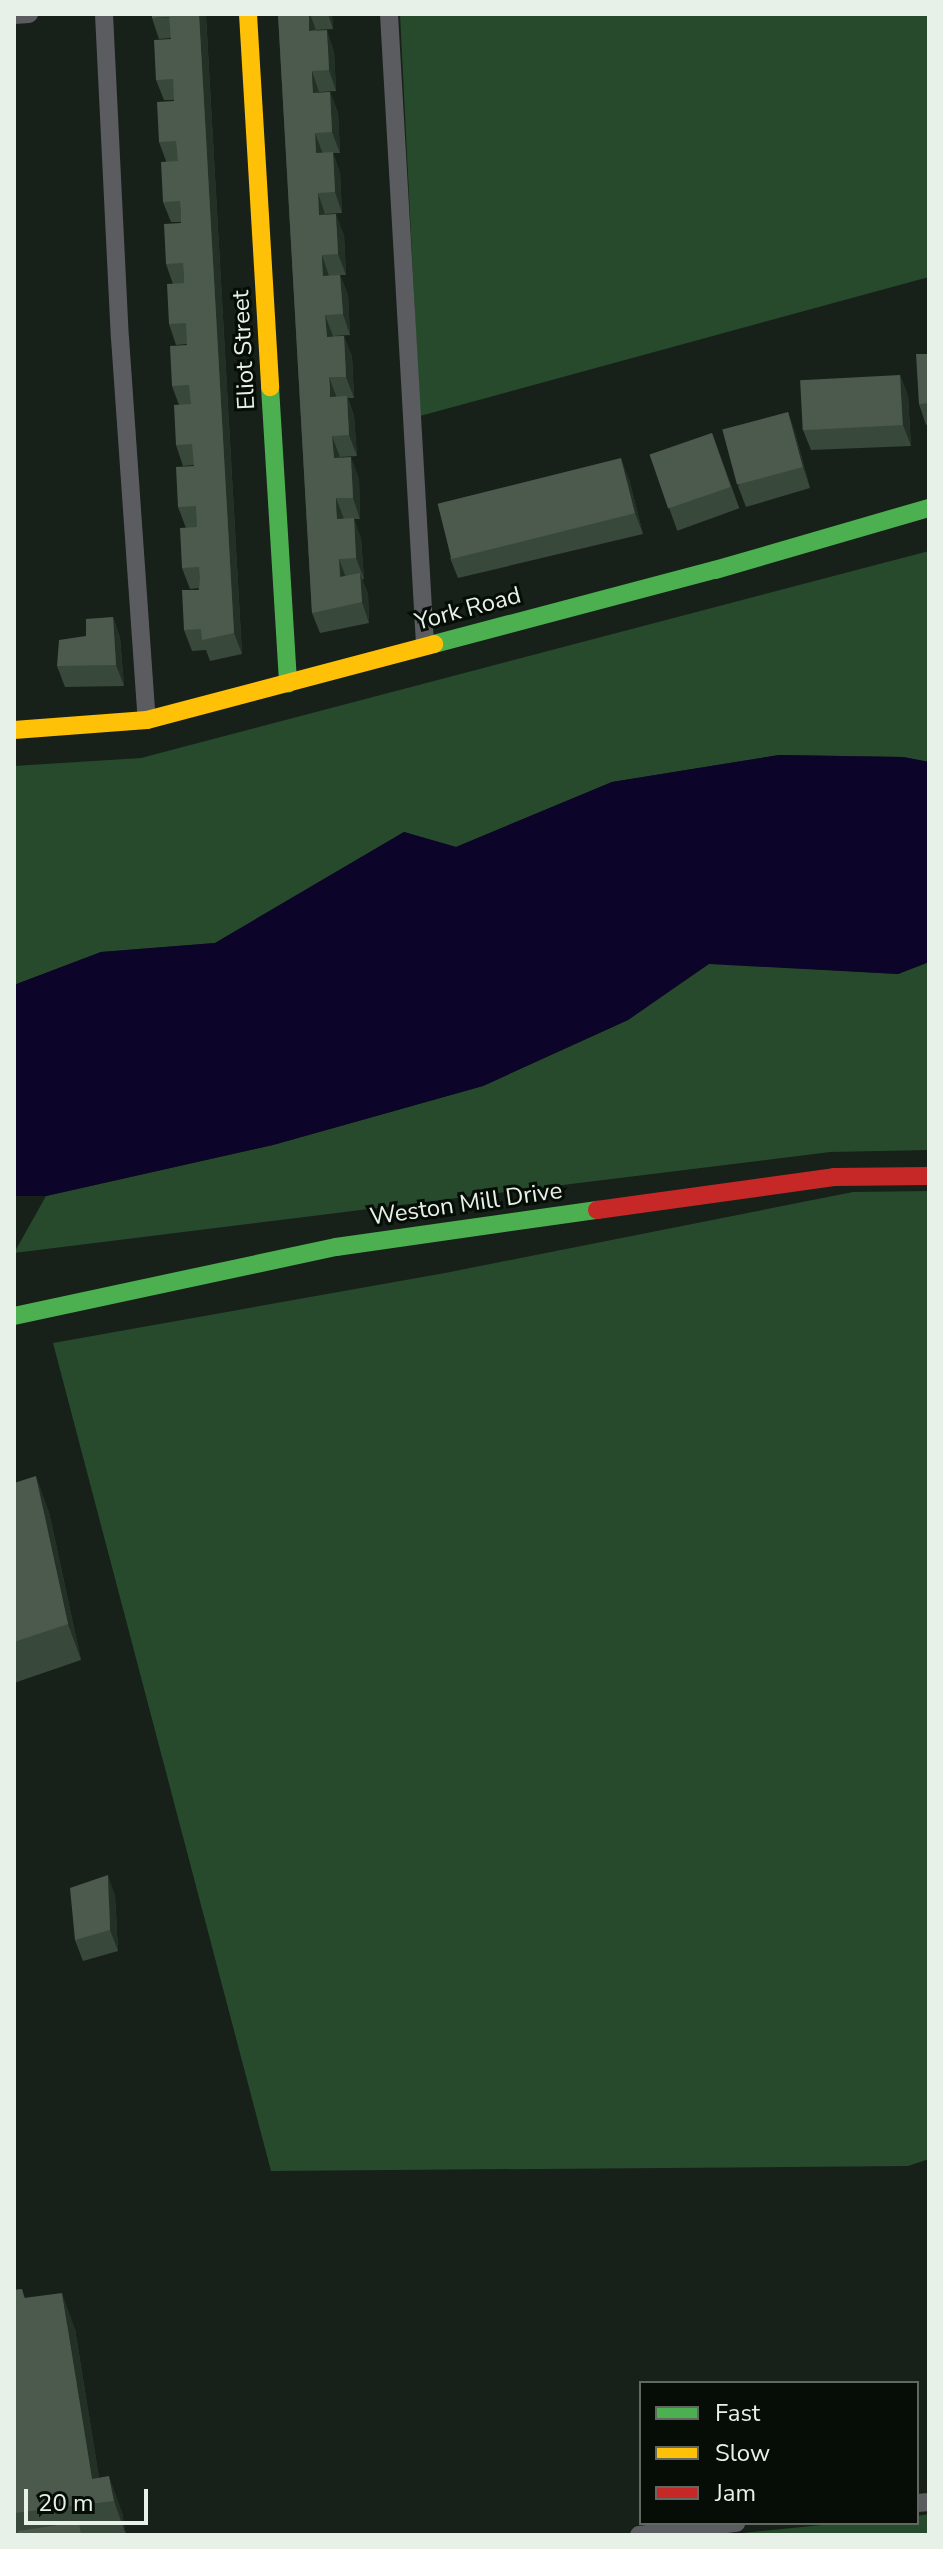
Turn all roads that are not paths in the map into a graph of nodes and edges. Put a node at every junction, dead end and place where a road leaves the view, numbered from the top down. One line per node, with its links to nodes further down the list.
1 (29, 14): 5 (lane)
2 (104, 14): 9 (lane)
3 (248, 14): 8 (street, Eliot Street)
4 (389, 14): 7 (lane)
5 (14, 15)
6 (929, 508): 7 (street, York Road)
7 (425, 644): 8 (street, York Road)
8 (288, 683): 9 (street, York Road)
9 (147, 720): 10 (street, York Road)
10 (14, 730)
11 (929, 1176): 12 (street, Weston Mill Drive)
12 (14, 1316)
13 (720, 2525): 14 (lane)
14 (639, 2535)

